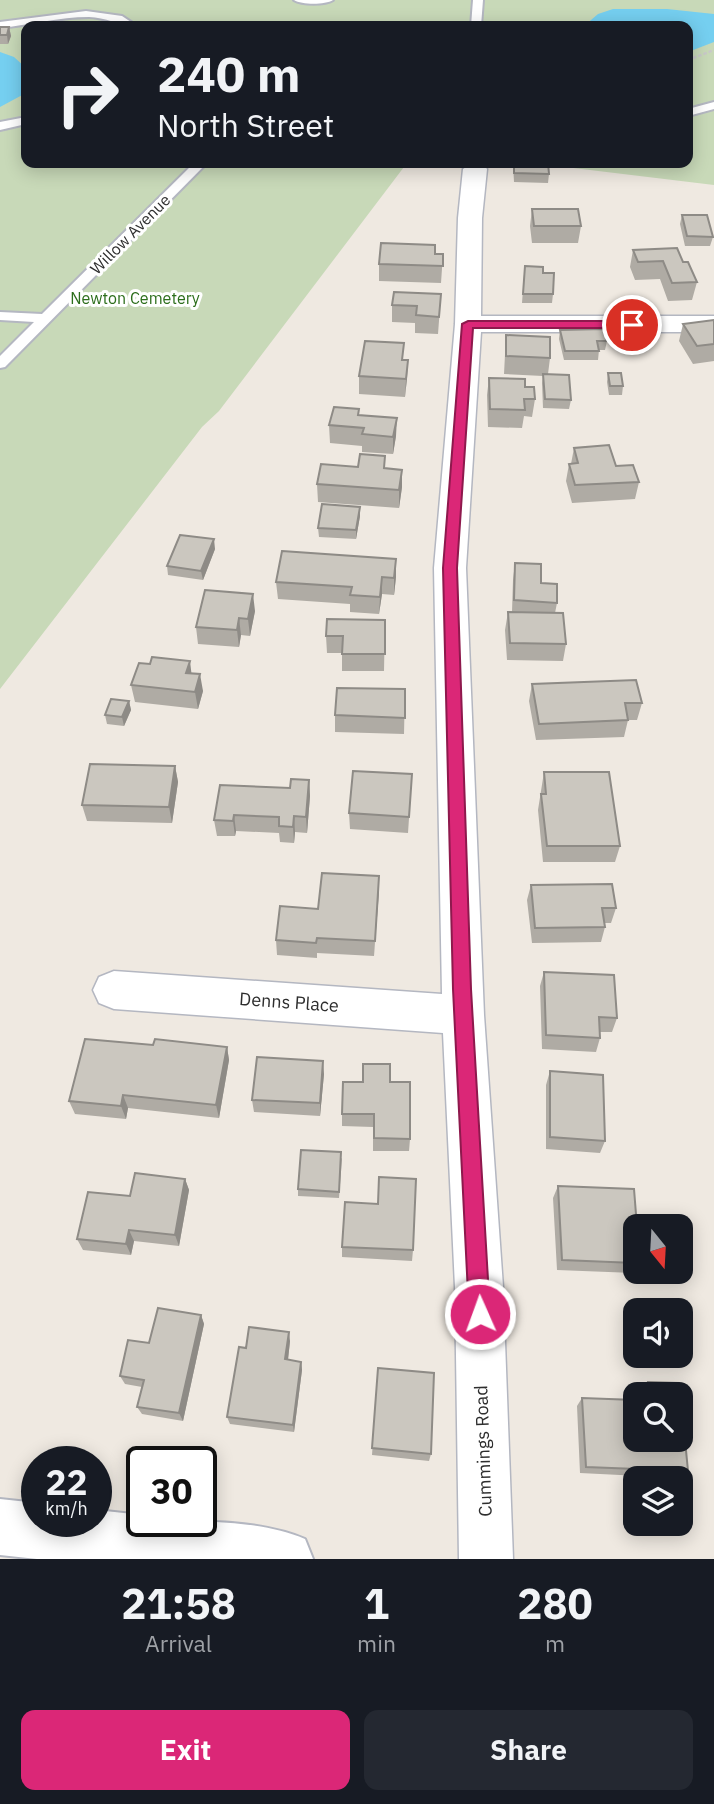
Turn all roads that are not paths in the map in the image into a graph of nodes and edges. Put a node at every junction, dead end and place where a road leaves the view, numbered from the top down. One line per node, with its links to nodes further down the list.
1 (299, 0): 2 (lane)
2 (328, 0)
3 (478, 0): 5 (lane)
4 (128, 21): 6 (lane)
5 (476, 21)
6 (0, 24)
7 (714, 105): 8 (lane)
8 (693, 111)
9 (21, 122): 10 (lane)
10 (0, 126)
11 (196, 168): 14 (lane, Willow Avenue)
12 (475, 169): 15 (street, Cummings Road)
13 (0, 316): 14 (lane)
14 (45, 318): 17 (lane, Willow Avenue)
15 (468, 324): 16 (street); 19 (street, Cummings Road)
16 (714, 324)
17 (0, 364)
18 (114, 990): 19 (street, Denns Place)
19 (463, 1015): 22 (street, Cummings Road)
20 (0, 1527): 21 (street)
21 (285, 1559)
22 (486, 1559)

